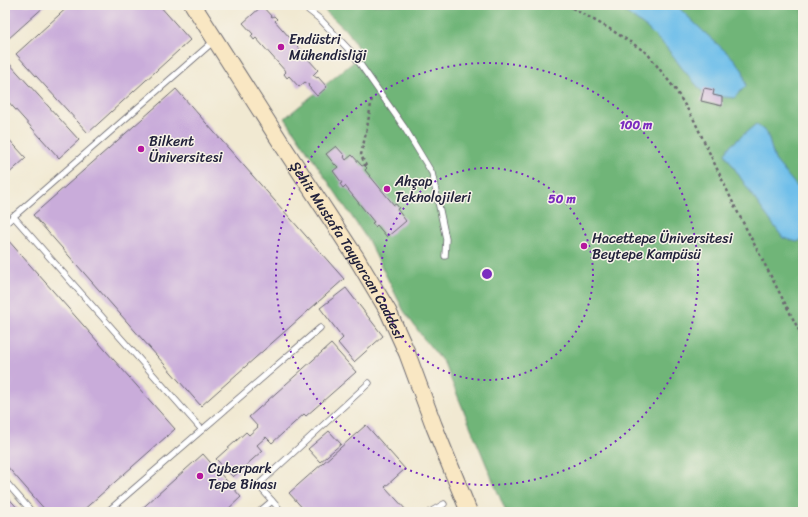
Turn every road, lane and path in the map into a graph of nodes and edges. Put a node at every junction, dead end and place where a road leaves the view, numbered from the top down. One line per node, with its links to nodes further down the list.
1 (193, 5): 4 (main road, Şehit Mustafa Tayyarcan Caddesi)
2 (302, 5): 5 (lane)
3 (567, 5): 11 (path)
4 (216, 39): 7 (lane); 22 (main road, Şehit Mustafa Tayyarcan Caddesi)
5 (374, 84): 6 (path); 9 (lane)
6 (366, 166)
7 (13, 216): 8 (lane); 13 (lane)
8 (5, 224)
9 (445, 256)
10 (320, 328): 13 (lane)
11 (803, 338)
12 (369, 383): 15 (lane)
13 (202, 430): 18 (lane)
14 (5, 481): 17 (lane)
15 (272, 501): 19 (lane); 20 (lane)
16 (444, 504): 21 (lane)
17 (32, 512)
18 (107, 512)
19 (259, 512)
20 (282, 512)
21 (430, 512)
22 (469, 512)

